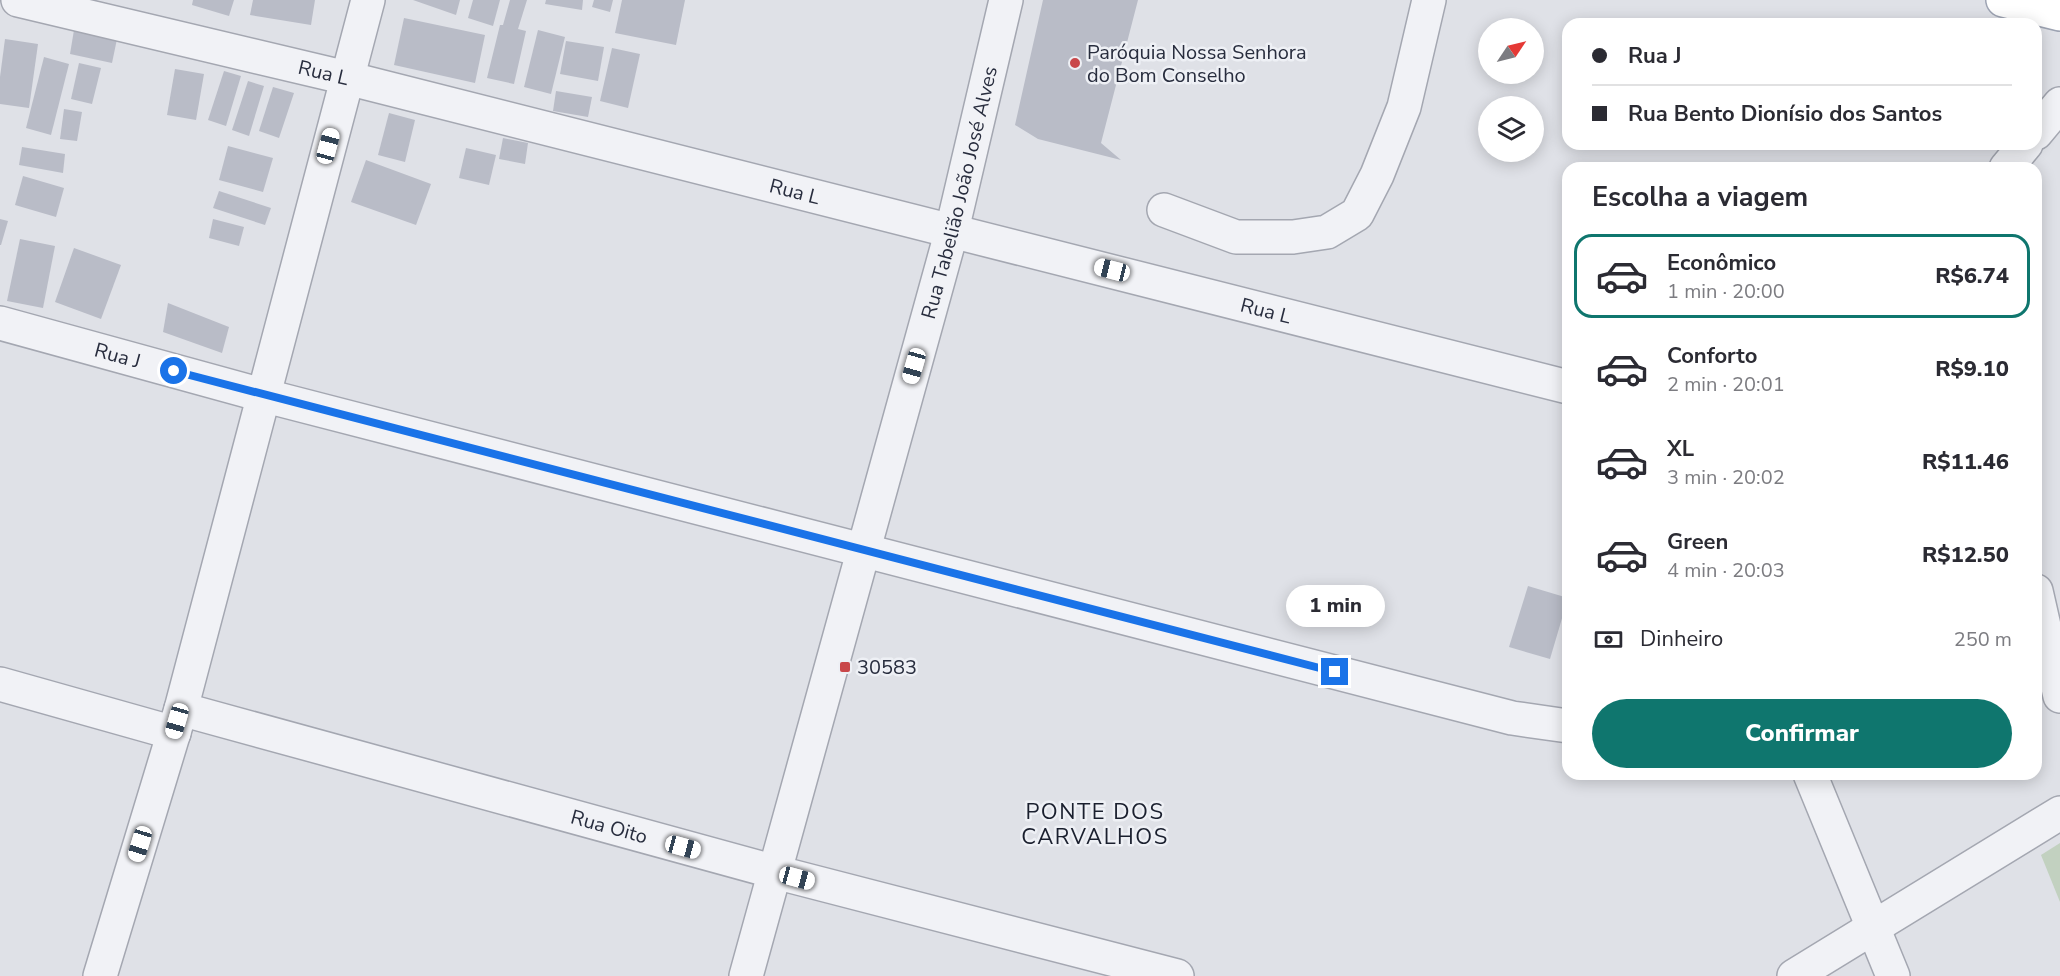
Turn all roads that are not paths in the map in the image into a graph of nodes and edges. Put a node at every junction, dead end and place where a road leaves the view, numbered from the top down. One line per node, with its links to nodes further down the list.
1 (18, 0): 7 (street, Rua L)
2 (368, 0): 7 (street)
3 (1006, 0): 13 (street, Rua Tabelião João José Alves)
4 (1430, 0): 12 (street)
5 (2003, 0): 6 (main road)
6 (2060, 14)
7 (347, 78): 13 (street, Rua L); 16 (street)
8 (2060, 104): 9 (street)
9 (2042, 126)
10 (2021, 150): 11 (street)
11 (2011, 162)
12 (1164, 210)
13 (952, 230): 15 (street, Rua L); 17 (street, Rua Tabelião João José Alves)
14 (0, 323): 16 (street, Rua J)
15 (1562, 385)
16 (261, 394): 17 (street, Rua J); 21 (street)
17 (863, 548): 22 (street, Rua J); 25 (street, Rua Tabelião João José Alves)
18 (2042, 617): 20 (street)
19 (0, 684): 21 (street, Rua Oito)
20 (2060, 696)
21 (177, 721): 25 (street, Rua Oito); 27 (street)
22 (1562, 725)
23 (1813, 780): 26 (street)
24 (2060, 813): 26 (street)
25 (775, 872): 28 (street, Rua Tabelião João José Alves); 29 (street, Rua Oito)
26 (1873, 925): 30 (street); 31 (street)
27 (100, 976)
28 (746, 976)
29 (1177, 976)
30 (1794, 976)
31 (1893, 976)

